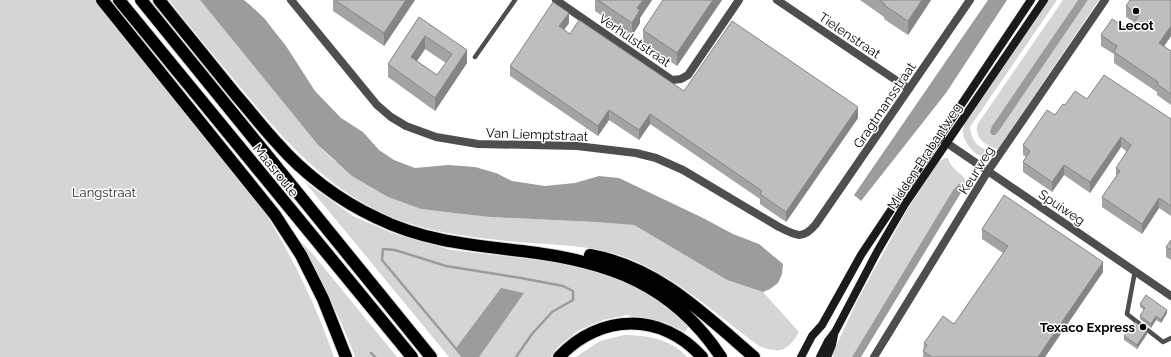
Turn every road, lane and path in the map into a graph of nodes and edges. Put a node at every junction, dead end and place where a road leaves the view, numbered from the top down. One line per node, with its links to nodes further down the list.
1 (102, 0): 26 (highway)
2 (119, 0): 27 (highway, Maasroute)
3 (142, 0): 28 (highway, Maasroute)
4 (159, 0): 20 (highway)
5 (291, 0): 19 (street, Van Liemptstraat)
6 (515, 0): 14 (lane)
7 (556, 0): 8 (street, Verhulststraat)
8 (739, 0)
9 (777, 0): 15 (street, Tielenstraat)
10 (970, 0): 15 (street, Gragtmansstraat)
11 (1031, 0): 16 (street, Midden-Brabantweg)
12 (1044, 0): 17 (street, Midden-Brabantweg)
13 (1105, 0): 18 (street, Keurweg)
14 (475, 57)
15 (909, 89): 19 (street, Gragtmansstraat)
16 (939, 137): 17 (street, Spuiweg); 23 (street, Midden-Brabantweg)
17 (947, 143): 18 (street, Spuiweg); 24 (street, Midden-Brabantweg)
18 (988, 171): 21 (street, Spuiweg); 37 (street, Keurweg)
19 (816, 224)
20 (524, 251): 31 (highway); 32 (highway)
21 (1135, 271): 22 (street, Spuiweg); 25 (lane)
22 (1171, 296)
23 (822, 324): 33 (street, Midden-Brabantweg); 34 (street, Midden-Brabantweg)
24 (835, 332): 35 (street, Midden-Brabantweg); 36 (street, Midden-Brabantweg)
25 (1171, 338)
26 (346, 357)
27 (412, 357)
28 (431, 357)
29 (559, 357): 30 (highway)
30 (702, 357)
31 (721, 357)
32 (754, 357)
33 (801, 357)
34 (807, 357)
35 (820, 357)
36 (827, 357)
37 (874, 357)

